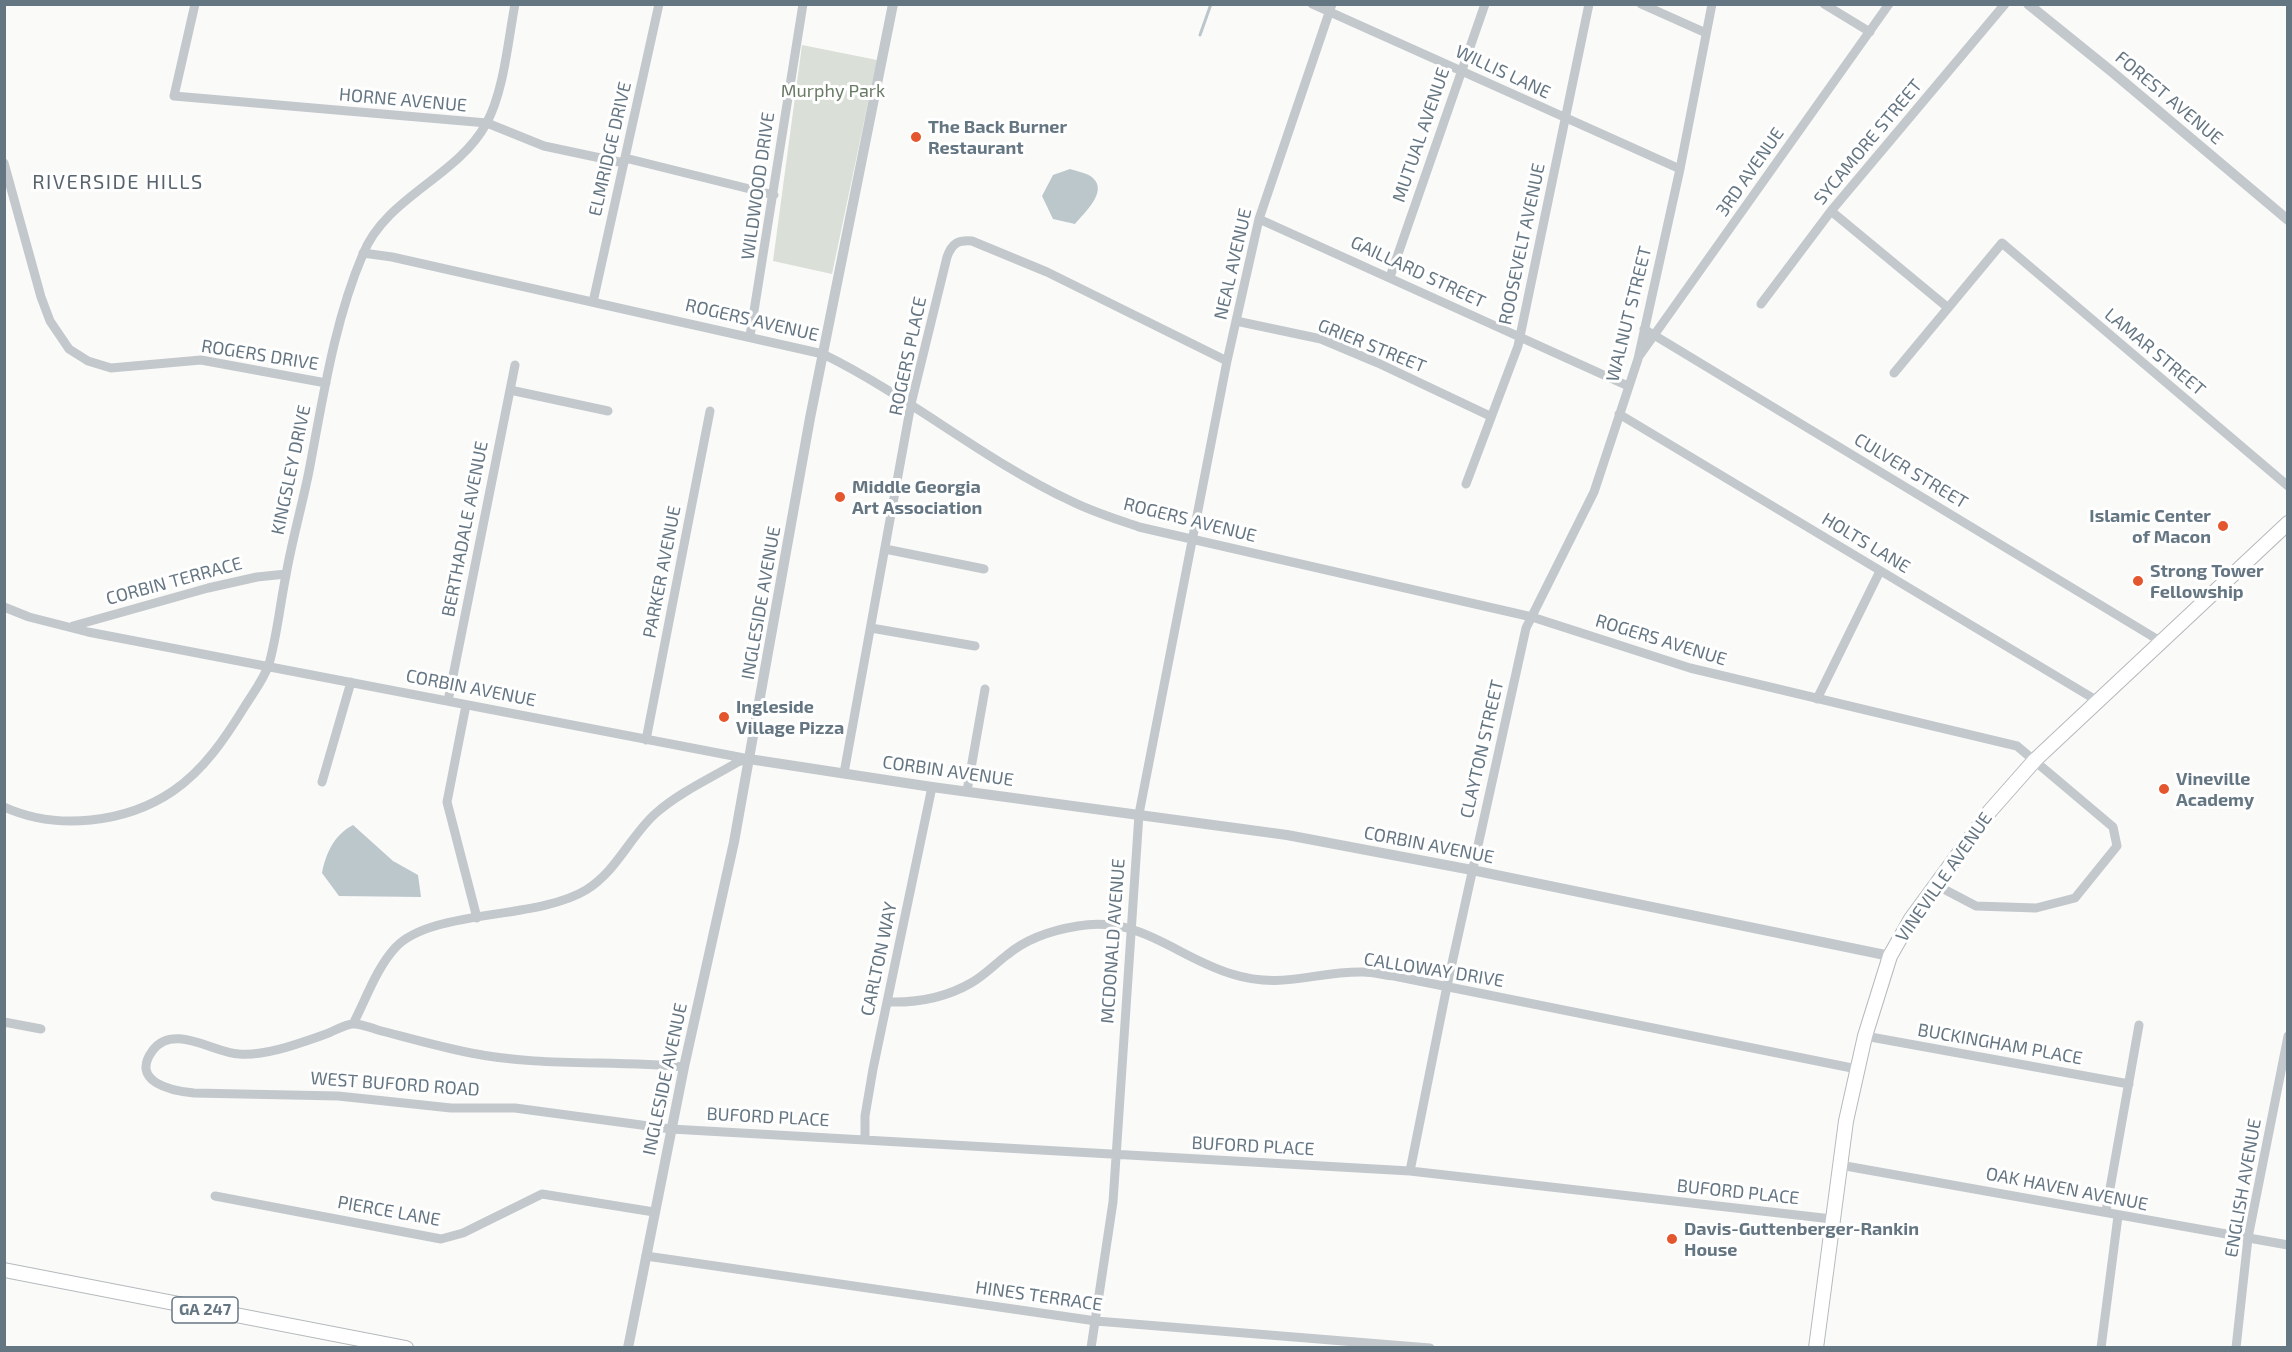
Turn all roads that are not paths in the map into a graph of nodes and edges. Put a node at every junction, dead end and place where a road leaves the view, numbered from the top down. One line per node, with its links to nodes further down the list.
1 (195, 4): 20 (street, HORNE AVENUE)
2 (515, 4): 20 (street, KINGSLEY DRIVE)
3 (659, 4): 21 (street, ELMRIDGE DRIVE)
4 (803, 4): 24 (street, WILDWOOD DRIVE)
5 (893, 4): 38 (street, INGLESIDE AVENUE)
6 (1312, 4): 15 (street, WILLIS LANE)
7 (1485, 4): 18 (street, MUTUAL AVENUE)
8 (1589, 4): 19 (street, ROOSEVELT AVENUE)
9 (1641, 4): 17 (street)
10 (1712, 4): 17 (street, WALNUT STREET)
11 (1824, 4): 16 (street)
12 (1889, 4): 16 (street, 3RD AVENUE)
13 (2005, 4): 25 (street, SYCAMORE STREET)
14 (2028, 4): 27 (street, FOREST AVENUE)
15 (1331, 8): 18 (street, WILLIS LANE); 26 (street, NEAL AVENUE)
16 (1870, 32): 36 (street, 3RD AVENUE)
17 (1706, 33): 23 (street, WALNUT STREET)
18 (1461, 70): 19 (street, WILLIS LANE); 29 (street, MUTUAL AVENUE)
19 (1565, 119): 23 (street, WILLIS LANE); 37 (street, ROOSEVELT AVENUE)
20 (487, 123): 21 (street, HORNE AVENUE); 28 (street, KINGSLEY DRIVE)
21 (624, 160): 24 (street, HORNE AVENUE); 30 (street, ELMRIDGE DRIVE)
22 (4, 163): 43 (street, ROGERS DRIVE)
23 (1680, 169): 34 (street, WALNUT STREET)
24 (774, 195): 35 (street, WILDWOOD DRIVE)
25 (1831, 211): 31 (street, SYCAMORE STREET); 32 (street)
26 (1259, 219): 29 (street, GAILLARD STREET); 33 (street, NEAL AVENUE)
27 (2288, 220)
28 (363, 252): 30 (street, ROGERS AVENUE); 43 (street, KINGSLEY DRIVE)
29 (1390, 277): 37 (street, GAILLARD STREET)
30 (593, 302): 35 (street, ROGERS AVENUE)
31 (1761, 304)
32 (1947, 307): 42 (street); 52 (street, LAMAR STREET)
33 (1236, 321): 40 (street, NEAL AVENUE); 50 (street, GRIER STREET)
34 (1644, 330): 36 (street, CULVER STREET); 39 (street, WALNUT STREET)
35 (750, 336): 38 (street, ROGERS AVENUE)
36 (1654, 336): 39 (street, 3RD AVENUE); 63 (street, CULVER STREET)
37 (1519, 337): 44 (street, GAILLARD STREET); 50 (street, ROOSEVELT AVENUE)
38 (823, 354): 46 (street, ROGERS AVENUE); 73 (street, INGLESIDE AVENUE)
39 (1638, 359): 44 (street, WALNUT STREET)
40 (1227, 361): 46 (street, ROGERS PLACE); 54 (street, NEAL AVENUE)
41 (515, 364): 45 (street, BERTHADALE AVENUE)
42 (1894, 373)
43 (326, 382): 58 (street, KINGSLEY DRIVE)
44 (1628, 386): 49 (street, WALNUT STREET)
45 (510, 390): 47 (street); 70 (street, BERTHADALE AVENUE)
46 (911, 404): 54 (street, ROGERS AVENUE); 55 (street, ROGERS PLACE)
47 (608, 411)
48 (710, 411): 72 (street, PARKER AVENUE)
49 (1619, 414): 57 (street, HOLTS LANE); 60 (street, WALNUT STREET)
50 (1490, 416): 51 (street, ROOSEVELT AVENUE)
51 (1466, 484)
52 (2288, 486)
53 (2288, 523): 63 (main road, VINEVILLE AVENUE)
54 (1193, 539): 60 (street, ROGERS AVENUE); 80 (street, MCDONALD AVENUE)
55 (885, 549): 56 (street); 62 (street, ROGERS PLACE)
56 (984, 569)
57 (1880, 571): 68 (street); 69 (street, HOLTS LANE)
58 (286, 574): 61 (street, CORBIN TERRACE); 65 (street, KINGSLEY DRIVE)
59 (4, 607): 61 (street, CORBIN AVENUE)
60 (1532, 617): 68 (street, ROGERS AVENUE); 81 (street, CLAYTON STREET)
61 (72, 627): 65 (street, CORBIN AVENUE)
62 (871, 628): 64 (street); 75 (street, ROGERS PLACE)
63 (2160, 641): 69 (main road, VINEVILLE AVENUE)
64 (975, 646)
65 (268, 667): 66 (street, CORBIN AVENUE); 79 (street, KINGSLEY DRIVE)
66 (351, 682): 70 (street, CORBIN AVENUE); 76 (street)
67 (985, 689): 78 (street)
68 (1817, 699): 74 (street, ROGERS AVENUE)
69 (2096, 700): 74 (main road, VINEVILLE AVENUE)
70 (448, 701): 71 (street, CORBIN AVENUE)
71 (466, 705): 72 (street, CORBIN AVENUE); 83 (street)
72 (646, 740): 73 (street, CORBIN AVENUE)
73 (749, 759): 75 (street, CORBIN AVENUE); 83 (street); 95 (street, INGLESIDE AVENUE)
74 (2035, 760): 82 (main road, VINEVILLE AVENUE); 82 (street, ROGERS AVENUE)
75 (844, 772): 77 (street, CORBIN AVENUE)
76 (322, 782)
77 (932, 787): 78 (street, CORBIN AVENUE); 87 (street, CARLTON WAY)
78 (967, 791): 80 (street, CORBIN AVENUE)
79 (4, 807)
80 (1139, 814): 81 (street, CORBIN AVENUE); 84 (street, MCDONALD AVENUE)
81 (1472, 870): 85 (street, CORBIN AVENUE); 86 (street, CLAYTON STREET)
82 (1936, 885): 85 (main road, VINEVILLE AVENUE)
83 (477, 918): 89 (street)
84 (1130, 928): 86 (street, CALLOWAY DRIVE); 87 (street, CALLOWAY DRIVE); 100 (street, MCDONALD AVENUE)
85 (1890, 956): 92 (main road, VINEVILLE AVENUE)
86 (1447, 986): 96 (street, CALLOWAY DRIVE); 102 (street, CLAYTON STREET)
87 (887, 1002): 99 (street, CARLTON WAY)
88 (4, 1022): 91 (street)
89 (353, 1024): 95 (street); 98 (street, WEST BUFORD ROAD)
90 (2139, 1025): 97 (street)
91 (41, 1029)
92 (1865, 1036): 96 (main road, VINEVILLE AVENUE); 97 (street, BUCKINGHAM PLACE)
93 (2288, 1036): 94 (street, ENGLISH AVENUE)
94 (2285, 1066): 108 (street, ENGLISH AVENUE)
95 (684, 1067): 98 (street, INGLESIDE AVENUE)
96 (1857, 1070): 101 (main road, VINEVILLE AVENUE)
97 (2129, 1084): 104 (street)
98 (671, 1128): 99 (street, BUFORD PLACE); 105 (street, INGLESIDE AVENUE)
99 (865, 1139): 100 (street, BUFORD PLACE)
100 (1117, 1155): 102 (street, BUFORD PLACE); 112 (street, MCDONALD AVENUE)
101 (1840, 1165): 104 (street, OAK HAVEN AVENUE); 107 (main road, VINEVILLE AVENUE)
102 (1410, 1171): 107 (street, BUFORD PLACE)
103 (215, 1196): 105 (street, PIERCE LANE)
104 (2106, 1211): 106 (street, OAK HAVEN AVENUE)
105 (654, 1212): 110 (street, INGLESIDE AVENUE)
106 (2118, 1216): 108 (street, OAK HAVEN AVENUE); 119 (street)
107 (1832, 1219): 118 (main road, VINEVILLE AVENUE)
108 (2248, 1238): 109 (street, OAK HAVEN AVENUE); 120 (street, ENGLISH AVENUE)
109 (2288, 1245)
110 (646, 1257): 112 (street, HINES TERRACE); 115 (street, INGLESIDE AVENUE)
111 (4, 1270): 114 (main road, GA 247)
112 (1096, 1321): 113 (street, HINES TERRACE); 116 (street, MCDONALD AVENUE)
113 (1360, 1344): 117 (street, HINES TERRACE)
114 (406, 1347)
115 (628, 1347)
116 (1091, 1347)
117 (1430, 1347)
118 (1816, 1347)
119 (2101, 1347)
120 (2236, 1347)

